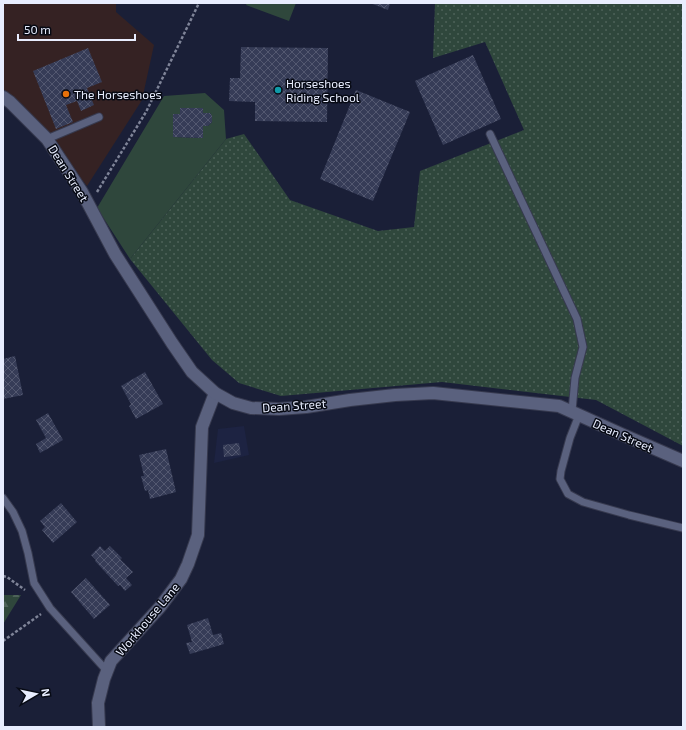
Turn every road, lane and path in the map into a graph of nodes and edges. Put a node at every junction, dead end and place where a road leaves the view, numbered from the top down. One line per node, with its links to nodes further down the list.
1 (199, 3): 6 (path)
2 (3, 97): 5 (street, Dean Street)
3 (99, 117): 5 (lane)
4 (490, 134): 8 (lane)
5 (46, 139): 6 (street, Dean Street)
6 (89, 206): 7 (street, Dean Street)
7 (215, 392): 8 (street, Dean Street); 16 (street, Workhouse Lane)
8 (575, 413): 9 (street, Dean Street); 11 (lane)
9 (683, 461)
10 (3, 498): 14 (lane)
11 (683, 528)
12 (3, 576): 13 (path)
13 (26, 590)
14 (50, 608): 15 (path); 16 (lane)
15 (3, 641)
16 (107, 671): 17 (street, Workhouse Lane)
17 (99, 727)

